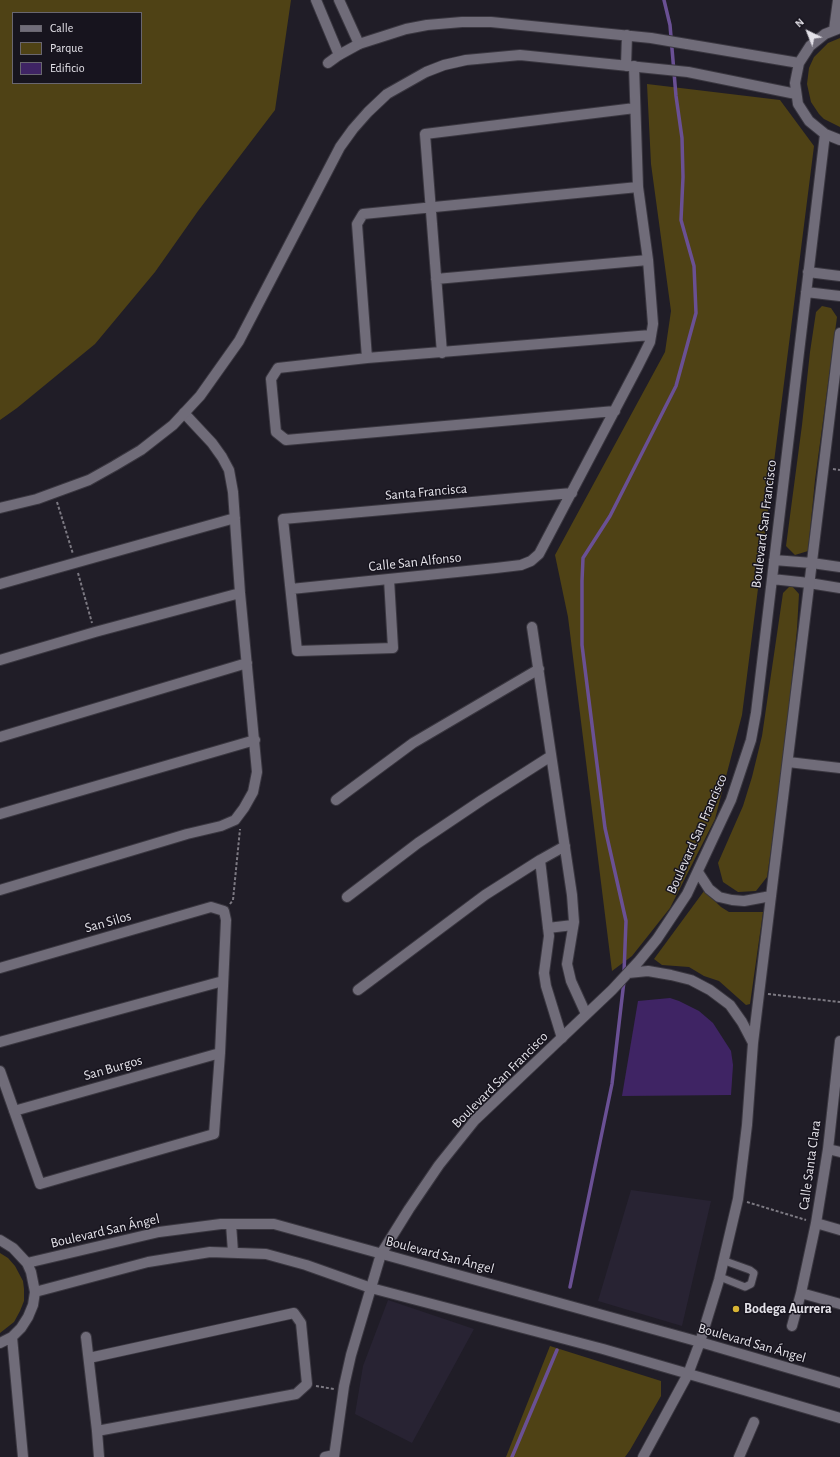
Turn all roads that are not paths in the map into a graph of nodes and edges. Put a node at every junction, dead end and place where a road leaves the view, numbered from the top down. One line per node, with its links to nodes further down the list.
1 (316, 0): 7 (street)
2 (339, 0): 6 (street)
3 (838, 0): 4 (street)
4 (837, 29): 9 (street)
5 (627, 35): 6 (street); 9 (street); 10 (street)
6 (359, 44): 7 (street)
7 (339, 55): 8 (street)
8 (328, 63)
9 (799, 63): 11 (street)
10 (630, 66): 11 (street); 12 (street); 28 (street)
11 (796, 94): 13 (street)
12 (634, 108): 15 (street); 16 (street)
13 (825, 134): 14 (street); 18 (street, Boulevard San Francisco)
14 (840, 140)
15 (638, 187): 16 (street); 17 (street)
16 (430, 206): 20 (street); 26 (street)
17 (648, 260): 20 (street); 24 (street)
18 (808, 272): 19 (street); 21 (street, Boulevard San Francisco)
19 (840, 276)
20 (436, 279): 25 (street)
21 (806, 292): 22 (street); 32 (street, Boulevard San Francisco)
22 (840, 296)
23 (840, 333): 33 (street)
24 (651, 335): 25 (street); 27 (street)
25 (442, 353): 26 (street)
26 (367, 358): 27 (street)
27 (615, 411): 29 (street)
28 (184, 413): 30 (street); 31 (street)
29 (572, 493): 35 (street, Calle San Alfonso); 40 (street, Santa Francisca)
30 (0, 508)
31 (235, 518): 38 (street); 41 (street)
32 (774, 560): 33 (street); 36 (street, Boulevard San Francisco)
33 (812, 564): 34 (street); 37 (street)
34 (840, 567)
35 (389, 579): 40 (street, Calle San Alfonso); 40 (street)
36 (772, 579): 37 (street); 55 (street, Boulevard San Francisco)
37 (809, 583): 39 (street); 49 (street)
38 (0, 584)
39 (840, 588)
40 (290, 589)
41 (240, 593): 43 (street); 44 (street)
42 (532, 627): 45 (street)
43 (0, 660)
44 (247, 664): 46 (street); 47 (street)
45 (539, 669): 48 (street); 51 (street)
46 (0, 737)
47 (255, 740): 52 (street); 56 (street)
48 (551, 756): 53 (street); 58 (street)
49 (788, 762): 50 (street); 57 (street)
50 (840, 768)
51 (336, 800)
52 (0, 814)
53 (565, 846): 54 (street); 59 (street)
54 (540, 860): 60 (street); 64 (street)
55 (698, 872): 57 (street); 62 (street, Boulevard San Francisco)
56 (0, 890)
57 (771, 896): 69 (street)
58 (347, 897)
59 (573, 925): 60 (street); 65 (street)
60 (548, 928): 66 (street)
61 (0, 968): 63 (street, San Silos)
62 (628, 973): 65 (street, Boulevard San Francisco); 69 (street)
63 (223, 981): 68 (street); 70 (street)
64 (358, 990)
65 (586, 1014): 66 (street, Boulevard San Francisco)
66 (562, 1038): 81 (street, Boulevard San Francisco)
67 (840, 1041): 72 (street, Calle Santa Clara)
68 (0, 1042)
69 (753, 1043): 82 (street)
70 (220, 1053): 73 (street, San Burgos); 73 (street)
71 (0, 1071): 73 (street)
72 (838, 1076): 74 (street, Calle Santa Clara)
73 (14, 1111)
74 (828, 1149): 75 (street); 76 (street, Calle Santa Clara)
75 (840, 1152)
76 (816, 1223): 78 (street); 87 (street, Calle Santa Clara)
77 (231, 1224): 80 (street); 81 (street, Boulevard San Ángel); 83 (street, Boulevard San Ángel)
78 (840, 1230)
79 (0, 1240): 83 (street)
80 (233, 1252): 85 (street); 86 (street)
81 (381, 1254): 85 (street, Boulevard San Francisco); 92 (street, Boulevard San Ángel)
82 (724, 1261): 84 (street); 84 (lane)
83 (27, 1263): 86 (street)
84 (720, 1277): 92 (street)
85 (371, 1288): 95 (street); 100 (street, Boulevard San Francisco)
86 (35, 1292): 90 (street)
87 (801, 1293): 88 (street); 89 (street, Calle Santa Clara)
88 (840, 1304)
89 (792, 1326)
90 (12, 1337): 93 (street); 101 (street)
91 (86, 1337): 94 (street)
92 (700, 1342): 95 (street); 96 (street, Boulevard San Ángel)
93 (0, 1343)
94 (89, 1358): 99 (street); 99 (street)
95 (688, 1374): 97 (street); 103 (street)
96 (840, 1384)
97 (840, 1418)
98 (754, 1422): 104 (street)
99 (97, 1431): 102 (street)
100 (331, 1456)
101 (23, 1457)
102 (99, 1457)
103 (643, 1457)
104 (739, 1457)

